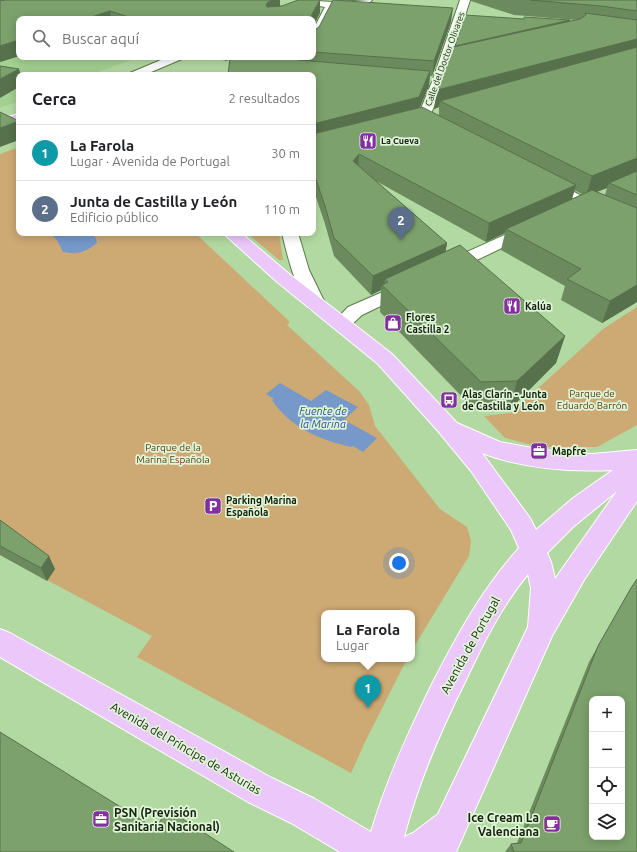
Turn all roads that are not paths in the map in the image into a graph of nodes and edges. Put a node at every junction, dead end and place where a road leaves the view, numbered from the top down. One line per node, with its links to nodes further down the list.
1 (302, 0): 4 (street)
2 (367, 0): 5 (street)
3 (465, 0): 10 (street, Calle del Doctor Olivares)
4 (313, 3): 5 (street); 6 (street)
5 (332, 4): 7 (street)
6 (296, 10)
7 (316, 35)
8 (460, 58): 10 (street)
9 (171, 60): 11 (street)
10 (445, 61): 13 (street, Calle del Doctor Olivares)
11 (141, 72)
12 (424, 81): 13 (street)
13 (438, 82): 16 (street, Calle del Doctor Olivares)
14 (437, 114): 16 (street)
15 (16, 119): 17 (main road)
16 (418, 119): 18 (street)
17 (0, 123)
18 (455, 134)
19 (536, 177): 21 (street)
20 (602, 195): 21 (street)
21 (578, 206): 23 (street)
22 (542, 223): 27 (street)
23 (637, 226)
24 (235, 236): 26 (main road)
25 (291, 236): 26 (street)
26 (318, 305): 27 (main road)
27 (342, 324): 28 (main road)
28 (446, 425): 29 (main road); 32 (main road)
29 (637, 459)
30 (637, 466): 32 (main road, Avenida de Portugal)
31 (632, 493): 33 (main road)
32 (533, 550): 33 (main road); 37 (main road, Avenida de Portugal)
33 (542, 628): 35 (main road)
34 (0, 642): 36 (main road, Avenida del Príncipe de Asturias)
35 (444, 838): 38 (main road)
36 (373, 852)
37 (383, 852)
38 (411, 852)

